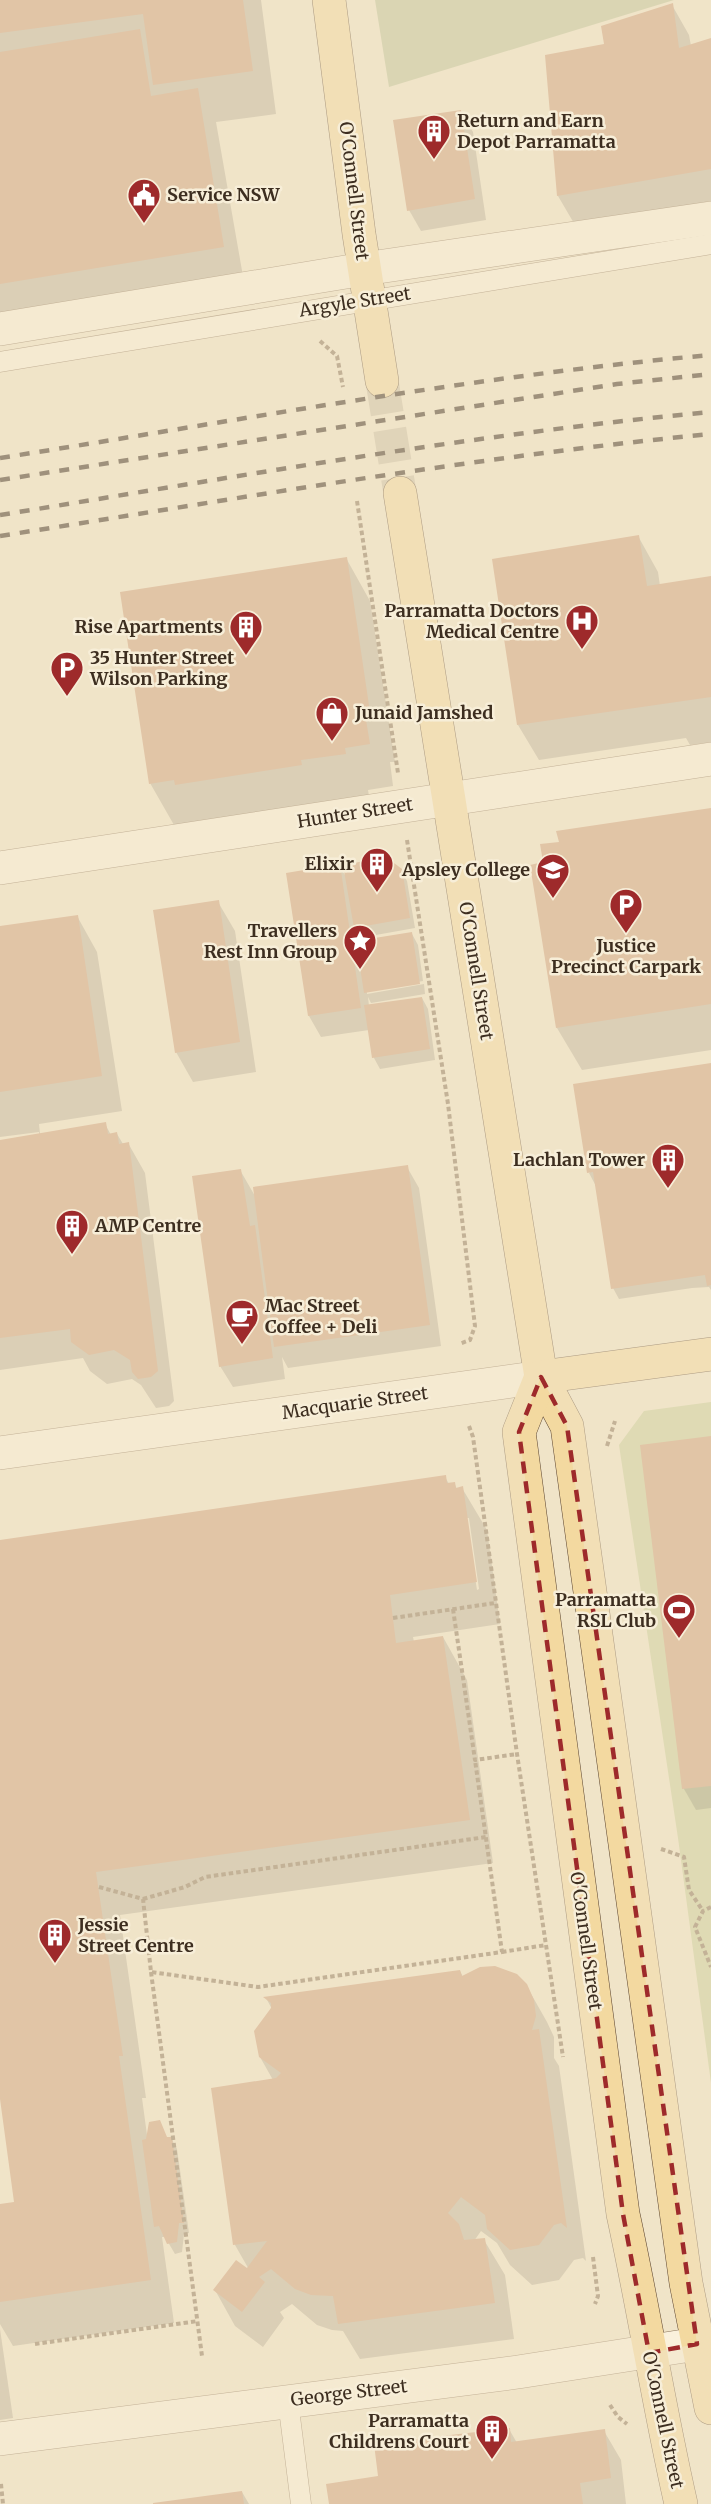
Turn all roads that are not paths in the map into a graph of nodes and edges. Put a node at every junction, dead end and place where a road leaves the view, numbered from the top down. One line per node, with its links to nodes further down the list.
1 (329, 0): 4 (main road, O'Connell Street)
2 (711, 218): 4 (street, Argyle Street)
3 (711, 244): 4 (lane, Argyle Street)
4 (366, 285): 5 (street, Argyle Street); 6 (lane, Argyle Street); 7 (main road, O'Connell Street)
5 (0, 329)
6 (0, 362)
7 (382, 381)
8 (400, 493): 10 (main road, O'Connell Street)
9 (711, 759): 10 (street, Hunter Street)
10 (448, 798): 11 (street, Hunter Street); 13 (main road, O'Connell Street)
11 (0, 868)
12 (711, 1354): 13 (main road, Macquarie Street)
13 (541, 1377): 14 (street, Macquarie Street); 15 (main road, O'Connell Street); 16 (main road, O'Connell Street)
14 (0, 1453)
15 (697, 2344): 16 (street, George Street); 18 (main road, O'Connell Street)
16 (649, 2353): 17 (street, George Street); 21 (main road, O'Connell Street)
17 (288, 2401): 19 (street, George Street); 20 (lane)
18 (711, 2408)
19 (0, 2439)
20 (301, 2504)
21 (681, 2504)

